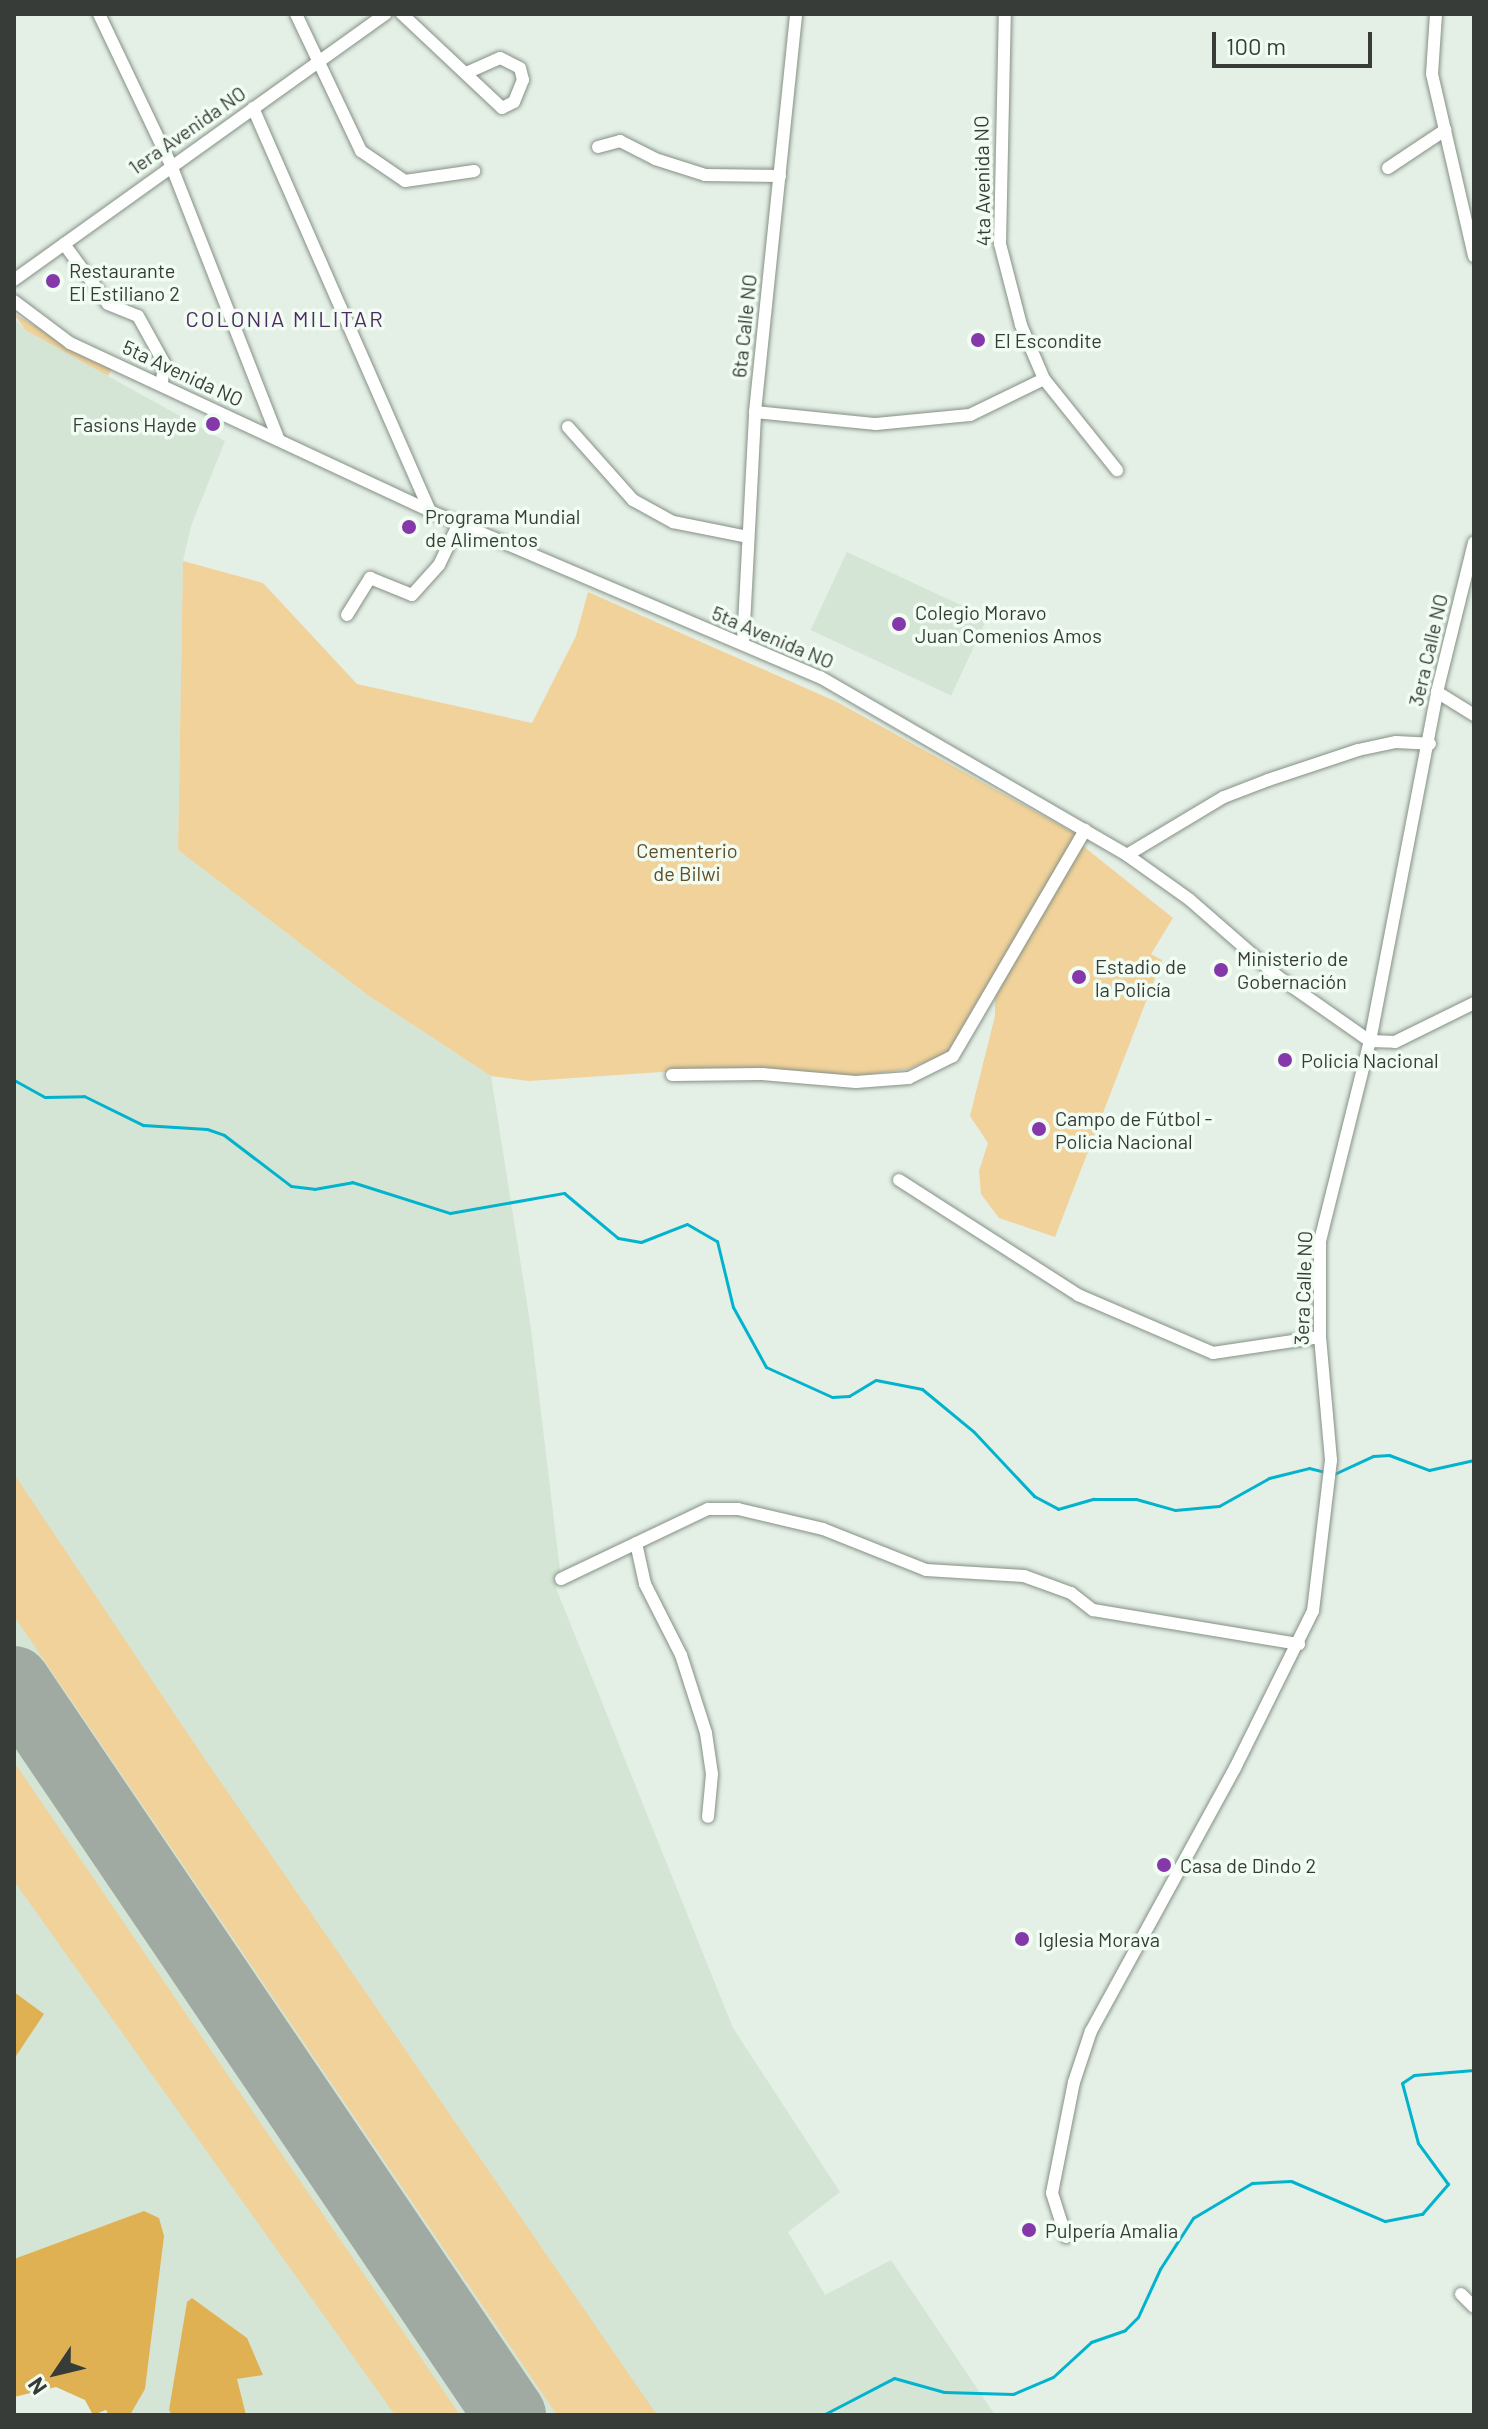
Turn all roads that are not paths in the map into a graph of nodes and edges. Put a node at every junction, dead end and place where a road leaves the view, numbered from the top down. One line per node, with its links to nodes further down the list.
1 (99, 14): 13 (street)
2 (296, 14): 8 (street)
3 (385, 14): 8 (street, 1era Avenida NO)
4 (402, 14): 9 (street)
5 (796, 14): 16 (street, 6ta Calle NO)
6 (1005, 14): 21 (street, 4ta Avenida NO)
7 (1436, 14): 11 (street)
8 (317, 61): 10 (street, 1era Avenida NO); 15 (street)
9 (466, 73): 9 (street)
10 (253, 108): 13 (street, 1era Avenida NO); 27 (street)
11 (1445, 130): 14 (street); 18 (street)
12 (598, 147): 16 (street)
13 (171, 165): 17 (street, 1era Avenida NO); 25 (street)
14 (1388, 168)
15 (474, 171)
16 (780, 176): 23 (street, 6ta Calle NO)
17 (64, 244): 19 (street, 1era Avenida NO); 22 (street)
18 (1474, 256)
19 (14, 280)
20 (14, 301): 22 (street, 5ta Avenida NO)
21 (1044, 379): 23 (street); 26 (street, 4ta Avenida NO)
22 (162, 382): 25 (street, 5ta Avenida NO)
23 (755, 412): 29 (street, 6ta Calle NO)
24 (568, 427): 29 (street)
25 (279, 440): 27 (street, 5ta Avenida NO)
26 (1117, 470)
27 (430, 511): 28 (street, 5ta Avenida NO)
28 (459, 523): 31 (street); 32 (street, 5ta Avenida NO)
29 (748, 537): 32 (street, 6ta Calle NO)
30 (1474, 543): 33 (street, 3era Calle NO)
31 (347, 615)
32 (743, 644): 36 (street, 5ta Avenida NO)
33 (1437, 692): 34 (street); 35 (street, 3era Calle NO)
34 (1474, 715)
35 (1430, 744): 37 (street); 39 (street, 3era Calle NO)
36 (1085, 830): 37 (street, 5ta Avenida NO); 40 (street)
37 (1127, 855): 39 (street, 5ta Avenida NO)
38 (1474, 1003): 39 (street)
39 (1370, 1041): 42 (street, 3era Calle NO)
40 (672, 1075)
41 (899, 1180): 42 (street)
42 (1320, 1337): 45 (street, 3era Calle NO)
43 (636, 1543): 44 (street); 45 (street); 46 (street)
44 (561, 1579)
45 (1299, 1644): 47 (street, 3era Calle NO)
46 (708, 1817)
47 (1066, 2237)
48 (1461, 2294): 49 (street)
49 (1474, 2307)

